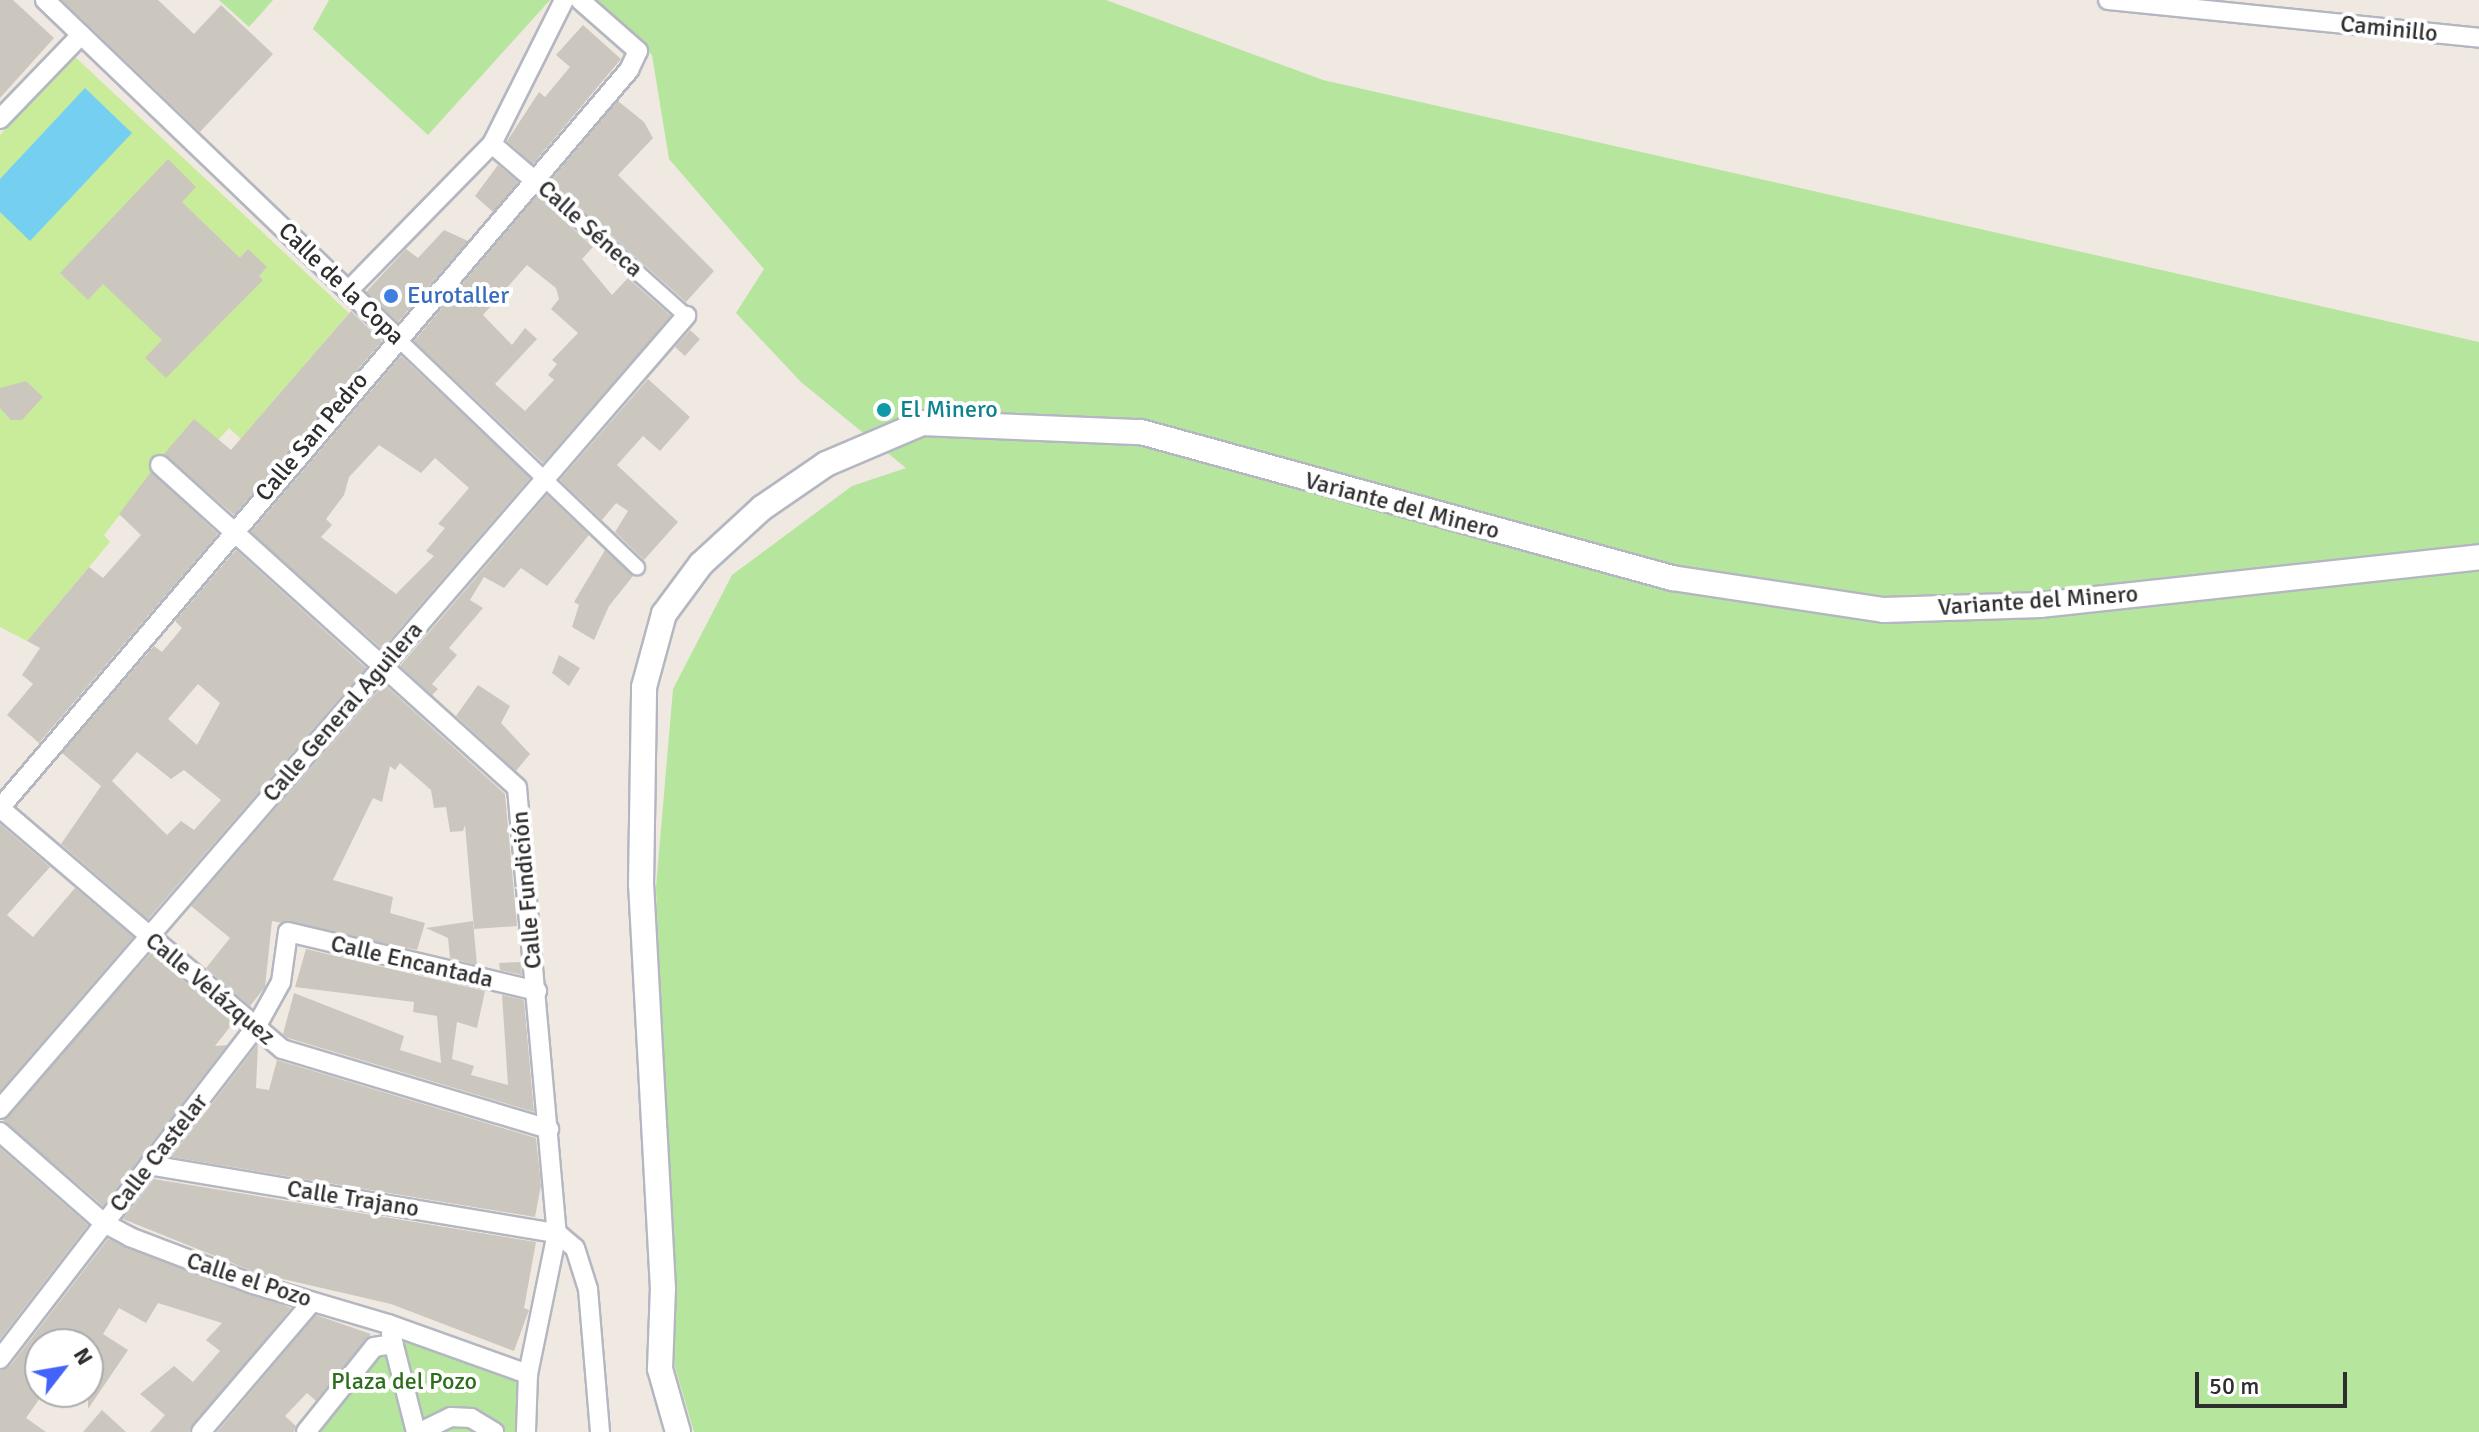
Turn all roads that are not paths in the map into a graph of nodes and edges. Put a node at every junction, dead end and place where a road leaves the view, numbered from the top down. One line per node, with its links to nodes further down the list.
1 (45, 0): 5 (street, Calle de la Copa)
2 (564, 0): 8 (street)
3 (580, 0): 9 (street, Calle San Pedro)
4 (2108, 0): 6 (street, Caminillo)
5 (81, 35): 7 (street); 10 (street, Calle de la Copa)
6 (2479, 38)
7 (0, 119)
8 (492, 144): 9 (street, Calle Séneca); 10 (street)
9 (534, 180): 11 (street, Calle Séneca); 12 (street, Calle San Pedro)
10 (348, 291): 12 (street, Calle de la Copa)
11 (686, 316): 14 (street, Calle General Aguilera)
12 (397, 338): 14 (street, Calle de la Copa); 15 (street, Calle San Pedro)
13 (160, 465): 15 (street, Calle Fundición)
14 (546, 480): 17 (street, Calle de la Copa); 18 (street, Calle General Aguilera)
15 (233, 530): 18 (street, Calle Fundición); 19 (street, Calle San Pedro)
16 (2479, 557): 41 (street, Variante del Minero)
17 (637, 567)
18 (382, 666): 21 (street, Calle General Aguilera); 22 (street, Calle Fundición)
19 (0, 808): 21 (street, Calle Velázquez)
20 (288, 932): 22 (street, Calle Encantada); 23 (street, Calle Castelar)
21 (150, 938): 23 (street, Calle Velázquez); 24 (street, Calle General Aguilera)
22 (537, 991): 25 (street, Calle Fundición)
23 (256, 1027): 25 (street, Calle Velázquez); 27 (street, Calle Castelar)
24 (0, 1109)
25 (549, 1129): 29 (street, Calle Fundición)
26 (0, 1132): 28 (street, Calle el Pozo)
27 (149, 1165): 28 (street, Calle Castelar); 29 (street, Calle Trajano)
28 (104, 1223): 30 (street, Calle el Pozo); 33 (street, Calle Castelar)
29 (557, 1233): 34 (street, Calle Fundición); 40 (street)
30 (312, 1302): 31 (street, Calle el Pozo); 35 (street)
31 (388, 1324): 32 (street); 34 (street, Calle el Pozo)
32 (394, 1344): 36 (street); 37 (street)
33 (0, 1359)
34 (528, 1374): 39 (street, Calle Fundición)
35 (201, 1432)
36 (306, 1432)
37 (418, 1432): 38 (street)
38 (494, 1432)
39 (526, 1432)
40 (600, 1432)
41 (678, 1432)

